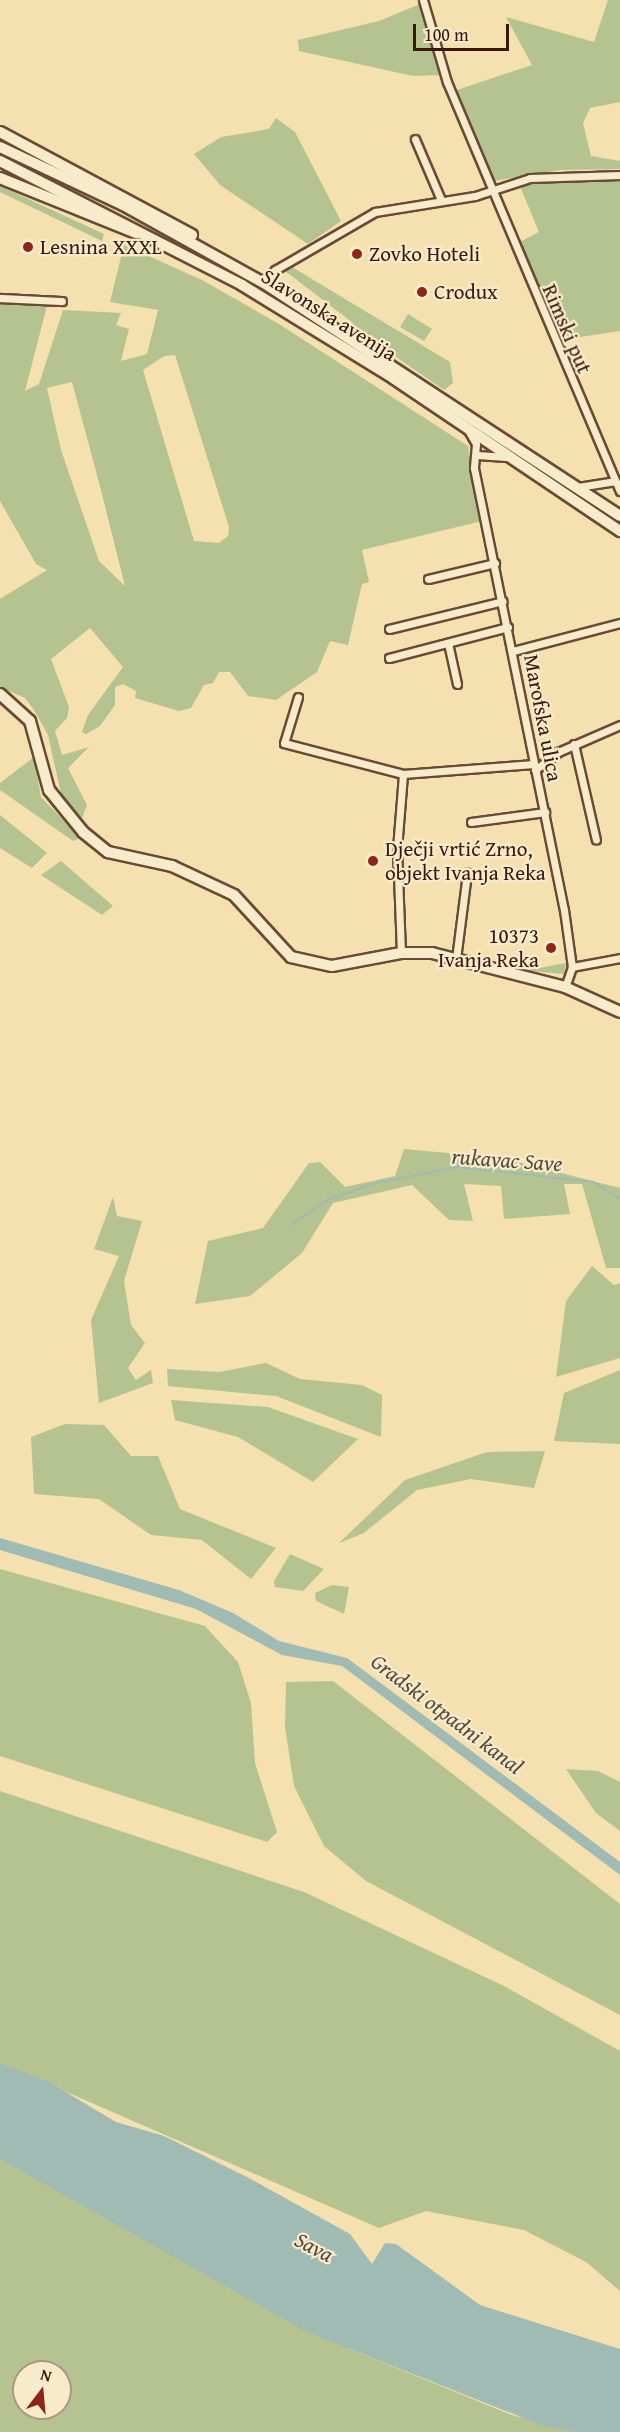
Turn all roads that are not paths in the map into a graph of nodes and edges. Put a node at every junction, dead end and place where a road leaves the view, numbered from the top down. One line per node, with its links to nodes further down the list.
1 (423, 0): 8 (street, Rimski put)
2 (0, 132): 11 (main road)
3 (415, 139): 9 (street)
4 (0, 147): 11 (main road, Slavonska avenija)
5 (0, 161): 10 (main road, Slavonska avenija)
6 (620, 175): 8 (street)
7 (0, 178): 10 (main road)
8 (494, 188): 9 (street); 18 (street, Rimski put)
9 (441, 200): 12 (street)
10 (156, 238): 15 (main road, Slavonska avenija)
11 (221, 258): 12 (main road, Slavonska avenija)
12 (264, 283): 19 (main road, Slavonska avenija)
13 (0, 298): 14 (street)
14 (62, 301)
15 (467, 429): 16 (street, Marofska ulica); 17 (main road, Slavonska avenija)
16 (477, 455): 17 (street); 23 (street, Marofska ulica)
17 (512, 458): 22 (main road, Slavonska avenija)
18 (615, 481): 19 (street); 20 (street, Rimski put)
19 (578, 487): 21 (main road, Slavonska avenija)
20 (620, 491)
21 (620, 516)
22 (620, 531)
23 (495, 563): 24 (street); 25 (street, Marofska ulica)
24 (428, 579)
25 (503, 601): 27 (street, Marofska ulica); 28 (street)
26 (620, 623): 30 (street)
27 (508, 627): 29 (street); 30 (street, Marofska ulica)
28 (389, 629)
29 (448, 643): 31 (street); 32 (street)
30 (513, 651): 37 (street, Marofska ulica)
31 (389, 658)
32 (457, 684)
33 (0, 694): 43 (main road)
34 (298, 697): 38 (street)
35 (620, 724): 36 (street)
36 (573, 744): 37 (street); 41 (street)
37 (535, 767): 38 (street); 39 (street, Marofska ulica)
38 (403, 774): 43 (street)
39 (545, 813): 40 (street); 46 (street, Marofska ulica)
40 (471, 822)
41 (596, 840)
42 (467, 873): 45 (street)
43 (401, 953): 45 (main road)
44 (620, 958): 46 (street)
45 (456, 959): 47 (main road)
46 (572, 967): 47 (street, Marofska ulica)
47 (565, 987): 48 (main road)
48 (620, 1012)

